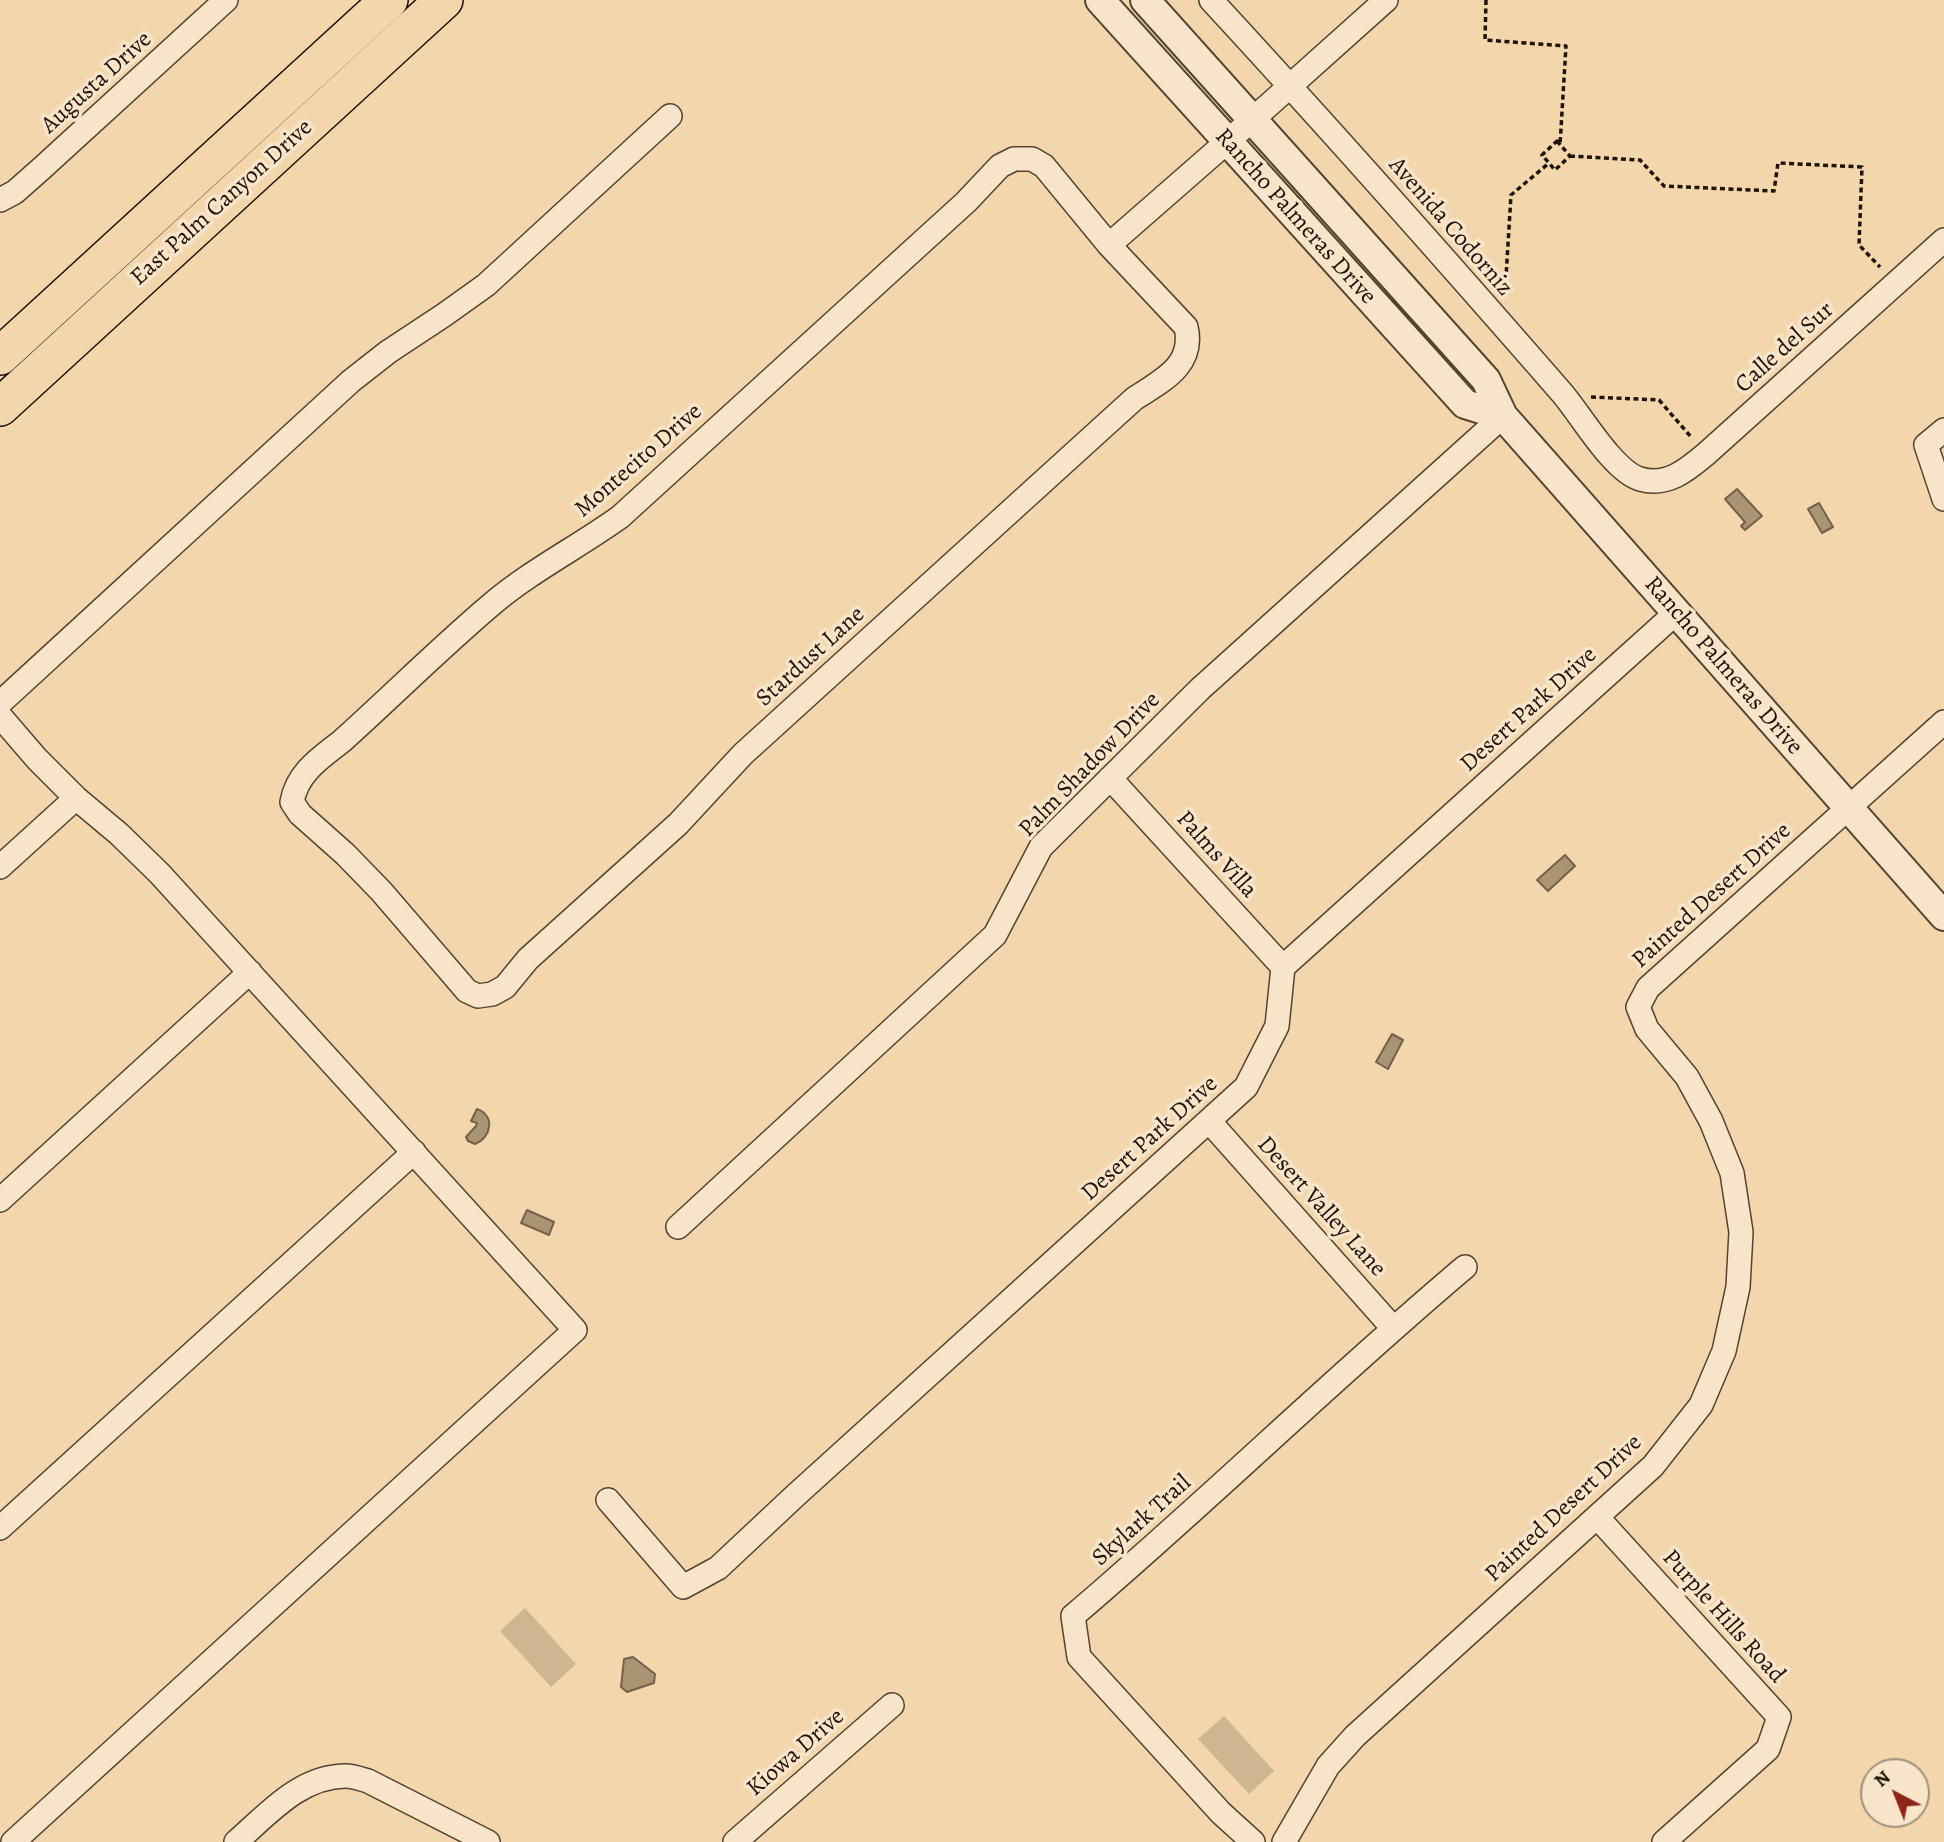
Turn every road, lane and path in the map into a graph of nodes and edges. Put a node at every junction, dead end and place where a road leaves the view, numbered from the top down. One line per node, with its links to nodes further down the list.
1 (226, 0): 16 (street, Augusta Drive)
2 (389, 0): 21 (main road, East Palm Canyon Drive)
3 (444, 0): 23 (main road, East Palm Canyon Drive)
4 (1100, 0): 12 (street, Rancho Palmeras Drive)
5 (1144, 0): 11 (street, Rancho Palmeras Drive)
6 (1211, 0): 9 (street, Avenida Codorniz)
7 (1386, 0): 9 (street)
8 (1486, 0): 13 (path)
9 (1290, 85): 11 (street); 20 (street, Avenida Codorniz)
10 (670, 116): 30 (street)
11 (1252, 120): 12 (street); 24 (street, Rancho Palmeras Drive)
12 (1227, 142): 18 (street); 24 (street, Rancho Palmeras Drive)
13 (1560, 145): 14 (path); 15 (path)
14 (1570, 156): 15 (path); 19 (path)
15 (1549, 163): 20 (path)
16 (0, 200)
17 (1944, 240): 19 (street, Calle del Sur)
18 (1109, 245): 37 (street, Montecito Drive); 37 (street, Stardust Lane)
19 (1896, 284): 26 (street, Calle del Sur)
20 (1480, 300): 22 (street, Avenida Codorniz)
21 (0, 356)
22 (1564, 396): 26 (path); 27 (street, Avenida Codorniz)
23 (0, 407)
24 (1503, 416): 29 (street, Rancho Palmeras Drive); 33 (street, Palm Shadow Drive)
25 (1944, 430): 28 (street)
26 (1706, 454): 27 (street, Calle del Sur)
27 (1654, 481)
28 (1944, 499)
29 (1677, 612): 35 (street, Rancho Palmeras Drive); 39 (street, Desert Park Drive)
30 (0, 703)
31 (0, 716): 34 (street)
32 (1944, 722): 35 (street, Painted Desert Drive)
33 (1110, 778): 39 (street, Palms Villa); 44 (street, Palm Shadow Drive)
34 (76, 799): 36 (street); 40 (street)
35 (1848, 809): 38 (street, Rancho Palmeras Drive); 48 (street, Painted Desert Drive)
36 (0, 867)
37 (380, 891)
38 (1944, 916)
39 (1283, 967): 41 (street, Desert Park Drive)
40 (250, 972): 42 (street); 43 (street)
41 (1209, 1121): 46 (street, Desert Valley Lane); 47 (street, Desert Park Drive)
42 (414, 1152): 49 (street); 51 (street)
43 (0, 1200)
44 (678, 1227)
45 (1465, 1267): 46 (street, Skylark Trail)
46 (1393, 1328): 55 (street, Skylark Trail)
47 (608, 1500)
48 (1598, 1518): 56 (street, Painted Desert Drive); 57 (street, Purple Hills Road)
49 (0, 1528)
50 (892, 1704): 54 (street, Kiowa Drive)
51 (13, 1842)
52 (236, 1842): 53 (street)
53 (488, 1842)
54 (735, 1842)
55 (1252, 1842)
56 (1284, 1842)
57 (1664, 1842)

